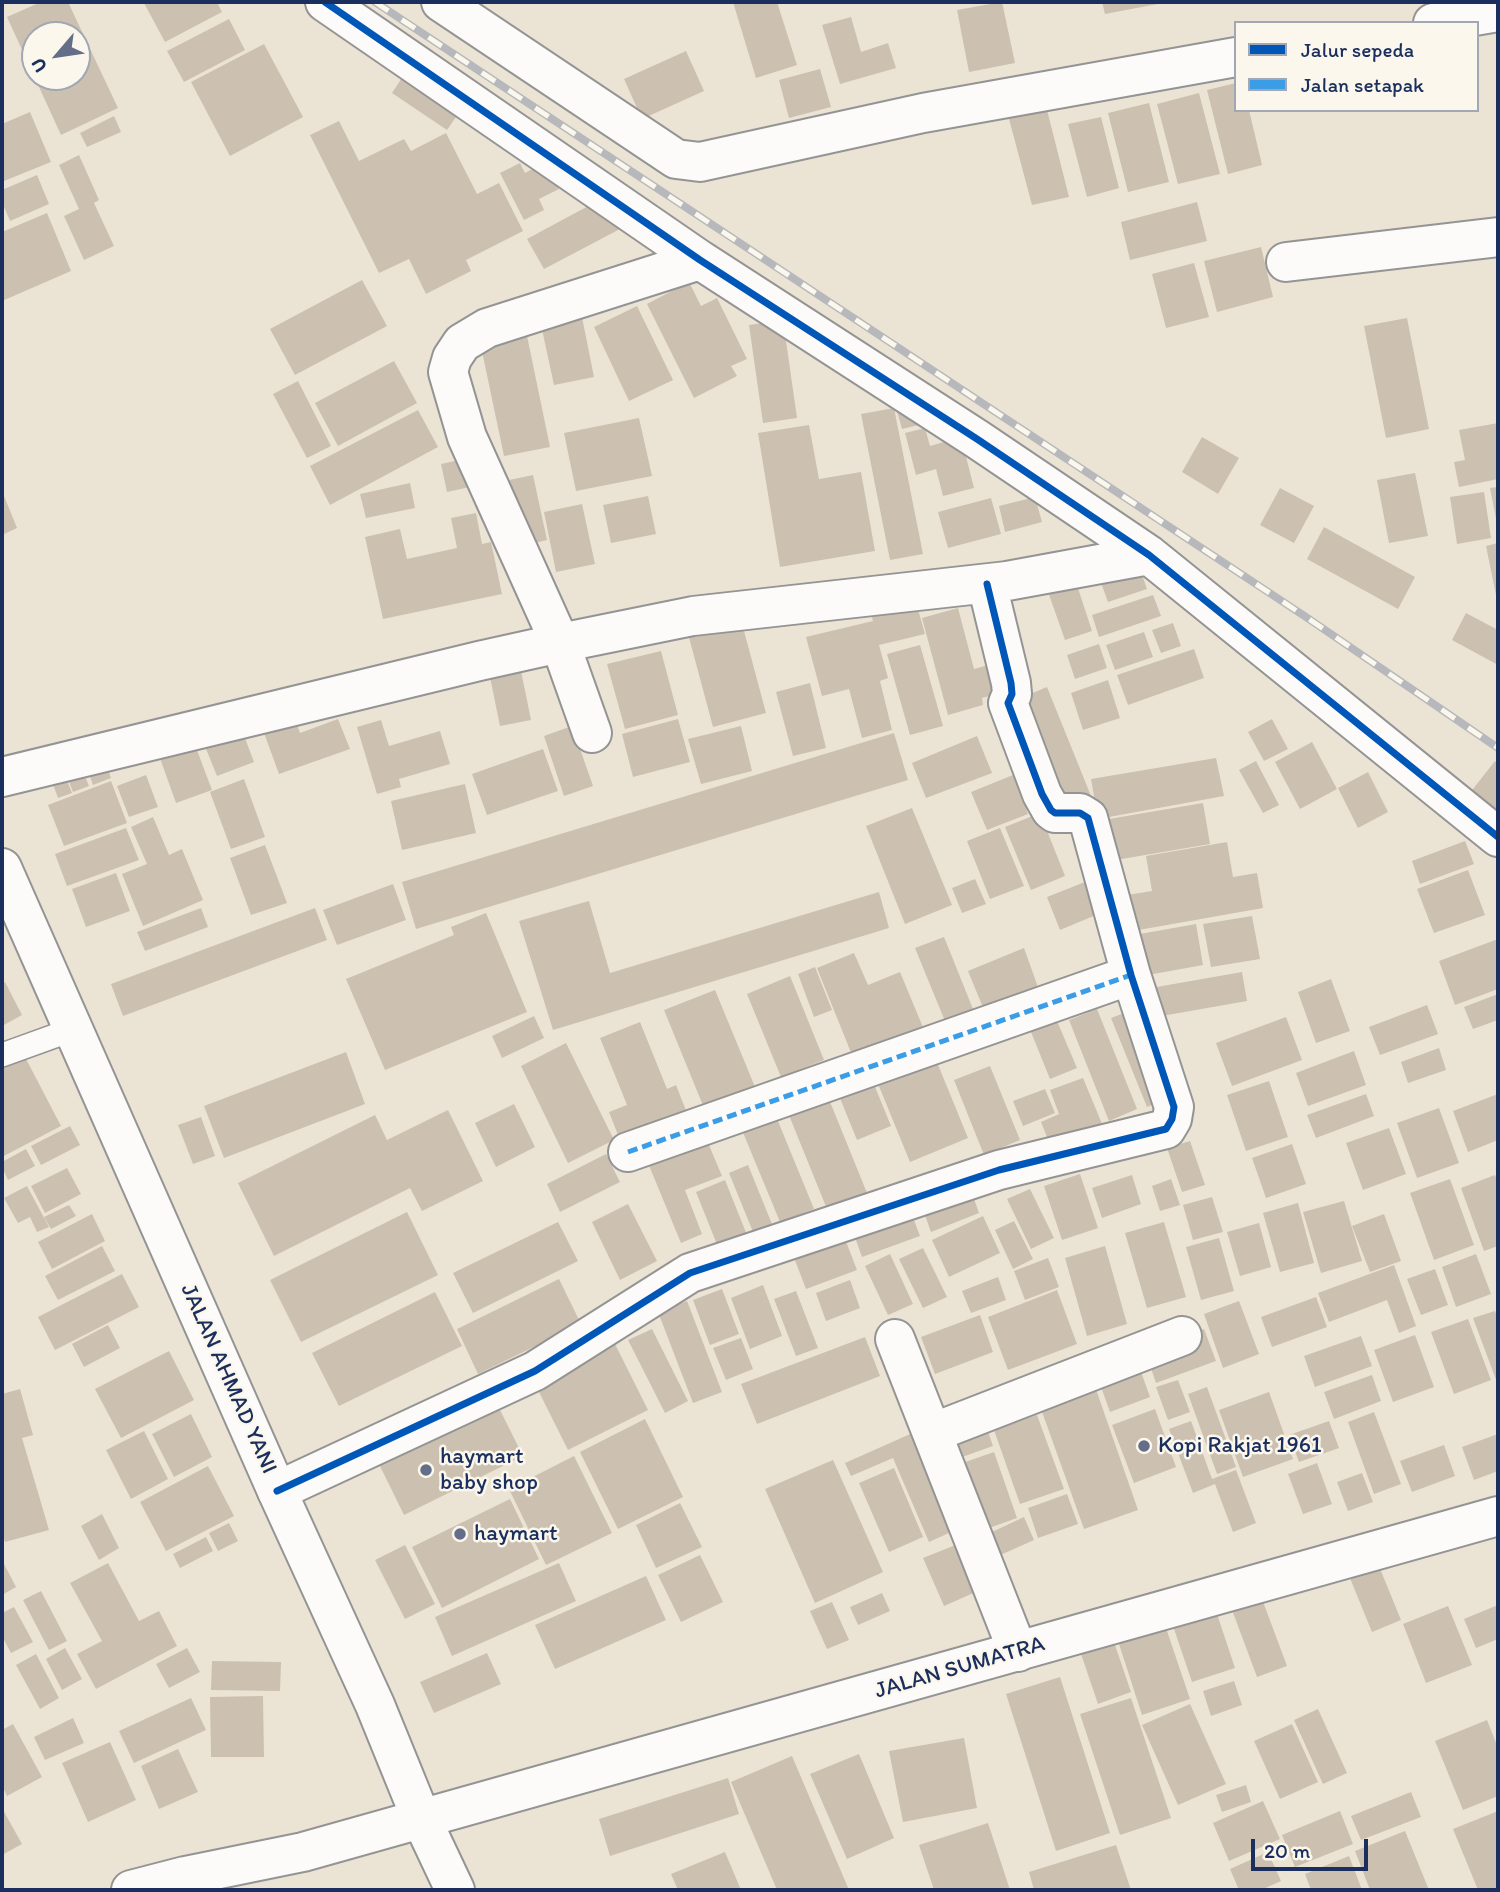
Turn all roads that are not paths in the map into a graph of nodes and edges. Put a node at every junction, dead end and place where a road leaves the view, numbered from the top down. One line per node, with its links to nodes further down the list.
1 (325, 2): 7 (street)
2 (441, 2): 5 (street)
3 (1498, 12): 4 (street)
4 (1445, 21)
5 (1234, 57)
6 (1498, 237): 8 (street)
7 (700, 260): 9 (street); 11 (street)
8 (1286, 262)
9 (1149, 555): 10 (street); 14 (street)
10 (987, 584): 11 (street); 16 (street)
11 (559, 643): 12 (street); 13 (street)
12 (592, 733)
13 (2, 777)
14 (1498, 837)
15 (2, 868): 17 (street, JALAN AHMAD YANI)
16 (1131, 975): 19 (street); 23 (street)
17 (74, 1029): 18 (lane); 23 (street, JALAN AHMAD YANI)
18 (2, 1055)
19 (628, 1152)
20 (1182, 1336): 22 (street)
21 (895, 1339): 22 (street)
22 (932, 1433): 25 (street)
23 (277, 1491): 26 (street, JALAN AHMAD YANI)
24 (1498, 1516): 25 (street, JALAN SUMATRA)
25 (1018, 1652): 26 (street, JALAN SUMATRA)
26 (421, 1818): 27 (street, JALAN SUMATRA); 30 (street, JALAN AHMAD YANI)
27 (185, 1876): 28 (street, JALAN SUMATRA); 29 (street)
28 (131, 1890)
29 (246, 1890)
30 (455, 1890)

